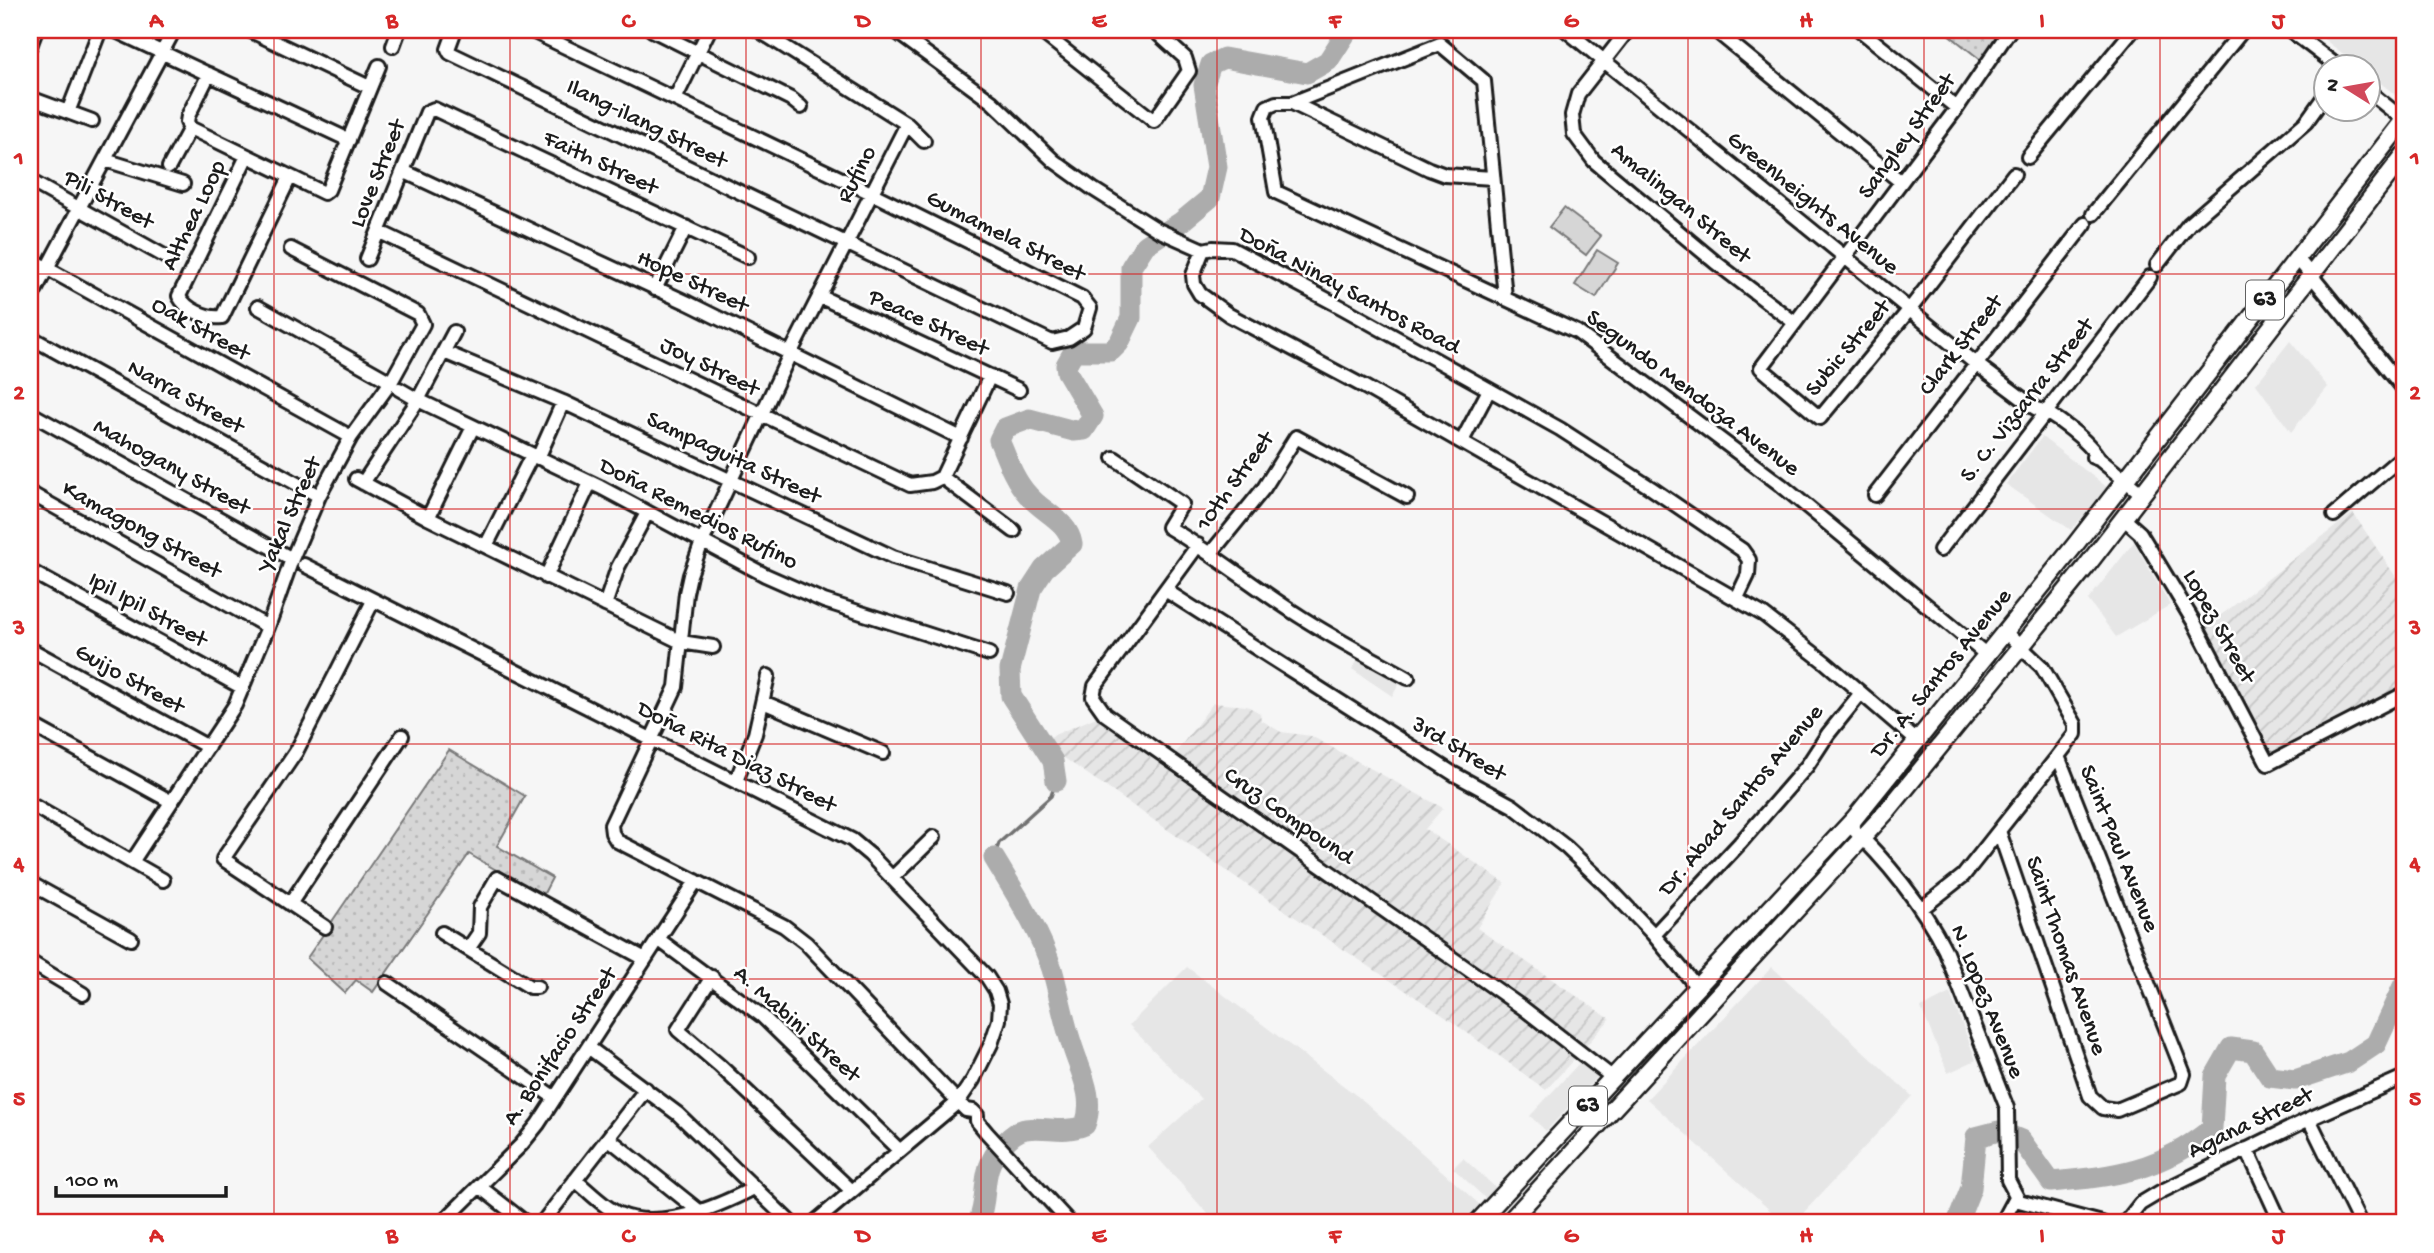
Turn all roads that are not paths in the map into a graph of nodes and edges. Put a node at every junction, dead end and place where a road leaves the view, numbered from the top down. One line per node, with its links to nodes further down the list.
1 (36, 30): 23 (street)
2 (100, 30): 39 (street)
3 (114, 30): 25 (street)
4 (174, 30): 25 (street)
5 (249, 30): 31 (street)
6 (455, 30): 63 (street, Ilang-ilang Street)
7 (530, 30): 33 (street)
8 (652, 30): 27 (street)
9 (709, 30): 27 (street)
10 (758, 30): 43 (street)
11 (894, 30): 65 (street)
12 (1039, 30): 13 (street)
13 (1154, 30)
14 (1566, 30): 28 (street, Greenheights Avenue)
15 (1628, 30): 28 (street, Amalingan Street)
16 (1715, 30): 57 (street)
17 (1860, 30): 37 (street)
18 (2010, 30): 37 (street, Sangley Street)
19 (2133, 30): 49 (street)
20 (2242, 30): 87 (street, Clark Street)
21 (2290, 30): 26 (street)
22 (396, 31): 24 (street)
23 (30, 46)
24 (393, 46)
25 (163, 52): 30 (street); 50 (street)
26 (2319, 52)
27 (698, 54): 33 (street); 36 (street)
28 (1603, 61): 68 (street, Greenheights Avenue); 82 (street, Amalingan Street)
29 (379, 66): 31 (street)
30 (209, 74): 44 (street); 45 (street)
31 (369, 87): 45 (street)
32 (30, 98): 39 (street)
33 (675, 99): 59 (street)
34 (2382, 102): 41 (street)
35 (1292, 103): 55 (street); 55 (street); 78 (street, Segundo Mendoza Avenue)
36 (801, 107)
37 (1957, 108): 57 (street, Sangley Street)
38 (434, 109): 52 (street, Love Street); 61 (street, Faith Street)
39 (68, 112): 42 (street)
40 (2312, 114): 72 (street)
41 (2404, 120): 69 (main road, Dr. A. Santos Avenue / 63)
42 (92, 121)
43 (907, 124): 46 (street); 59 (street, Rufino)
44 (190, 128): 48 (street); 51 (street)
45 (349, 140): 54 (street)
46 (924, 141)
47 (2404, 155): 74 (main road, Dr. A. Santos Avenue / 63)
48 (247, 156): 54 (street); 54 (street, Althea Loop)
49 (2028, 157)
50 (105, 160): 58 (street); 60 (street)
51 (169, 167)
52 (403, 171): 62 (street, Love Street); 76 (street, Hope Street)
53 (2014, 174): 81 (street, Subic Street)
54 (290, 177)
55 (1493, 178): 78 (street)
56 (30, 181): 60 (street, Pili Street)
57 (1901, 181): 68 (street, Sangley Street)
58 (183, 184)
59 (871, 193): 63 (street, Rufino); 63 (street, Gumamela Street)
60 (79, 210): 66 (street, Pili Street); 73 (street)
61 (686, 227): 67 (street, Faith Street); 76 (street)
62 (380, 232): 71 (street, Love Street); 98 (street, Joy Street)
63 (847, 245): 77 (street, Rufino)
64 (291, 249): 90 (street, Yakal Street)
65 (1203, 250): 93 (street, Doña Ninay Santos Road); 102 (street, Doña Ninay Santos Road)
66 (166, 257)
67 (748, 257)
68 (1845, 257): 81 (street, Greenheights Avenue); 82 (street, Sangley Street)
69 (2297, 258): 74 (street); 108 (main road, Dr. A. Santos Avenue / 63)
70 (30, 259): 73 (street, Oak Street)
71 (367, 259)
72 (2157, 265)
73 (47, 269): 79 (street); 100 (street, Oak Street)
74 (2312, 276): 91 (street); 111 (main road, Dr. A. Santos Avenue / 63)
75 (2150, 277): 97 (street, S. C. Vizcarra Street)
76 (655, 289): 86 (street, Hope Street)
77 (819, 296): 86 (street, Rufino); 89 (street, Peace Street)
78 (1505, 297): 141 (street, Segundo Mendoza Avenue)
79 (30, 300)
80 (258, 307): 90 (street)
81 (1910, 309): 87 (street, Greenheights Avenue); 88 (street, Subic Street)
82 (1795, 323): 88 (street, Sangley Street)
83 (454, 332): 85 (street)
84 (30, 337): 113 (street, Narra Street)
85 (444, 352): 94 (street); 95 (street, Sampaguita Street)
86 (790, 354): 98 (street, Rufino); 101 (street, Hope Street)
87 (1975, 363): 97 (street, Greenheights Avenue); 112 (street, Clark Street)
88 (1761, 368)
89 (990, 376): 92 (street, Peace Street); 101 (street)
90 (395, 385): 94 (street, Doña Remedios Rufino); 100 (street, Yakal Street)
91 (2404, 389)
92 (1019, 390)
93 (1489, 390): 102 (street); 131 (street, Doña Ninay Santos Road)
94 (418, 400): 99 (street, Doña Remedios Rufino); 117 (street)
95 (563, 402): 104 (street); 107 (street, Sampaguita Street)
96 (30, 413): 125 (street, Mahogany Street)
97 (2040, 413): 108 (street, Greenheights Avenue); 123 (street, S. C. Vizcarra Street)
98 (762, 416): 106 (street, Joy Street); 107 (street, Rufino)
99 (473, 427): 104 (street, Doña Remedios Rufino); 117 (street)
100 (351, 437): 113 (street, Yakal Street)
101 (961, 438): 106 (street)
102 (1462, 441): 131 (street, Doña Ninay Santos Road)
103 (2404, 455): 116 (street)
104 (535, 457): 109 (street, Doña Remedios Rufino); 122 (street)
105 (1114, 458): 121 (street)
106 (942, 477): 119 (street)
107 (732, 481): 120 (street, Rufino); 130 (street, Sampaguita Street)
108 (2125, 481): 111 (street, Greenheights Avenue); 135 (main road, Dr. A. Santos Avenue / 63)
109 (590, 483): 115 (street, Doña Remedios Rufino); 128 (street)
110 (30, 493): 134 (street, Kamagong Street)
111 (2142, 494): 118 (main road, Dr. A. Santos Avenue / 63)
112 (1875, 495)
113 (319, 496): 125 (street, Yakal Street)
114 (1407, 497): 124 (street, 10th Street)
115 (647, 513): 120 (street, Doña Remedios Rufino); 133 (street)
116 (2334, 514)
117 (428, 518): 122 (street)
118 (2123, 518): 137 (main road, Dr. A. Santos Avenue / 63); 146 (street, Lopez Street)
119 (1014, 531)
120 (702, 542): 136 (street, Rufino); 140 (street, Doña Remedios Rufino)
121 (1198, 545): 124 (street); 129 (street, Cruz Compound)
122 (486, 546): 128 (street)
123 (1940, 550)
124 (1211, 554): 143 (street)
125 (292, 559): 134 (street, Yakal Street)
126 (304, 565): 132 (street, Doña Rita Diaz Street)
127 (30, 571): 144 (street, Ipil Ipil Street)
128 (547, 577): 133 (street)
129 (1165, 590): 171 (street, 3rd Street); 183 (street, Cruz Compound)
130 (1008, 593)
131 (1737, 598): 145 (street, Doña Ninay Santos Road)
132 (373, 601): 150 (street, Doña Rita Diaz Street); 167 (street)
133 (604, 605): 136 (street)
134 (268, 626): 144 (street, Yakal Street)
135 (2006, 632): 137 (street); 141 (main road, Dr. A. Santos Avenue / 63)
136 (681, 642): 138 (street); 150 (street, Rufino)
137 (2022, 646): 154 (street, Saint Paul Avenue); 161 (main road, Dr. A. Santos Avenue / 63)
138 (713, 647)
139 (30, 649): 152 (street, Guijo Street)
140 (989, 654)
141 (1987, 656): 151 (main road, Dr. A. Santos Avenue / 63)
142 (768, 676): 147 (street)
143 (1408, 678)
144 (243, 688): 152 (street, Yakal Street)
145 (1861, 693): 151 (street, Doña Ninay Santos Road); 171 (street, Dr. Abad Santos Avenue)
146 (2402, 695)
147 (763, 702): 153 (street); 155 (street)
148 (30, 724): 156 (street)
149 (402, 736): 167 (street)
150 (652, 739): 155 (street, Doña Rita Diaz Street); 165 (street, Rufino)
151 (1917, 741): 158 (main road, Dr. A. Santos Avenue / 63)
152 (208, 747): 156 (street, Yakal Street)
153 (883, 753)
154 (2058, 756): 159 (street); 187 (street, Saint Paul Avenue)
155 (736, 780): 163 (street, Doña Rita Diaz Street)
156 (170, 801): 162 (street, Yakal Street)
157 (30, 804): 162 (street)
158 (1849, 825): 161 (street, N. Lopez Avenue); 179 (main road, Dr. A. Santos Avenue / 63)
159 (1999, 831): 168 (street); 187 (street, Saint Thomas Avenue)
160 (934, 837): 163 (street)
161 (1863, 838): 168 (street, N. Lopez Avenue); 185 (main road, Dr. A. Santos Avenue / 63)
162 (132, 862): 164 (street)
163 (892, 878): 189 (street, Doña Rita Diaz Street)
164 (163, 880)
165 (696, 881): 173 (street, A. Bonifacio Street); 189 (street)
166 (30, 883): 172 (street)
167 (289, 904): 169 (street)
168 (1921, 909): 198 (street, N. Lopez Avenue)
169 (325, 927)
170 (442, 933): 174 (street)
171 (1654, 935): 179 (street, 3rd Street)
172 (131, 939)
173 (658, 939): 175 (street, A. Bonifacio Street); 177 (street, A. Mabini Street)
174 (468, 949): 175 (street); 180 (street)
175 (645, 959): 182 (street, A. Bonifacio Street)
176 (30, 962): 181 (street)
177 (712, 978): 193 (street, A. Mabini Street); 197 (street)
178 (387, 983): 188 (street)
179 (1696, 986): 183 (main road, Dr. A. Santos Avenue / 63)
180 (537, 987)
181 (83, 994)
182 (588, 1047): 186 (street); 188 (street, A. Bonifacio Street)
183 (1618, 1072): 185 (main road); 206 (main road, Dr. A. Santos Avenue / 63)
184 (2404, 1076): 190 (street, Agana Street)
185 (1641, 1082): 207 (main road, Dr. A. Santos Avenue / 63)
186 (646, 1089): 191 (street); 196 (street)
187 (2090, 1096)
188 (555, 1098): 195 (street, A. Bonifacio Street)
189 (962, 1106): 193 (street, Doña Rita Diaz Street); 205 (street)
190 (2309, 1119): 192 (street, Agana Street); 213 (street)
191 (608, 1138): 194 (street); 199 (street)
192 (2247, 1149): 211 (street, Agana Street); 212 (street)
193 (899, 1150): 197 (street, Doña Rita Diaz Street)
194 (575, 1180): 199 (street); 202 (street)
195 (480, 1187): 200 (street, A. Bonifacio Street); 201 (street)
196 (754, 1188): 199 (street); 203 (street)
197 (852, 1191): 204 (street, Doña Rita Diaz Street)
198 (2017, 1199): 208 (street); 209 (street); 210 (street)
199 (699, 1211)
200 (443, 1222)
201 (526, 1223)
202 (542, 1223)
203 (791, 1223)
204 (814, 1223)
205 (1070, 1223)
206 (1478, 1223)
207 (1508, 1223)
208 (2002, 1223)
209 (2009, 1223)
210 (2102, 1223)
211 (2125, 1223)
212 (2281, 1223)
213 (2360, 1223)

